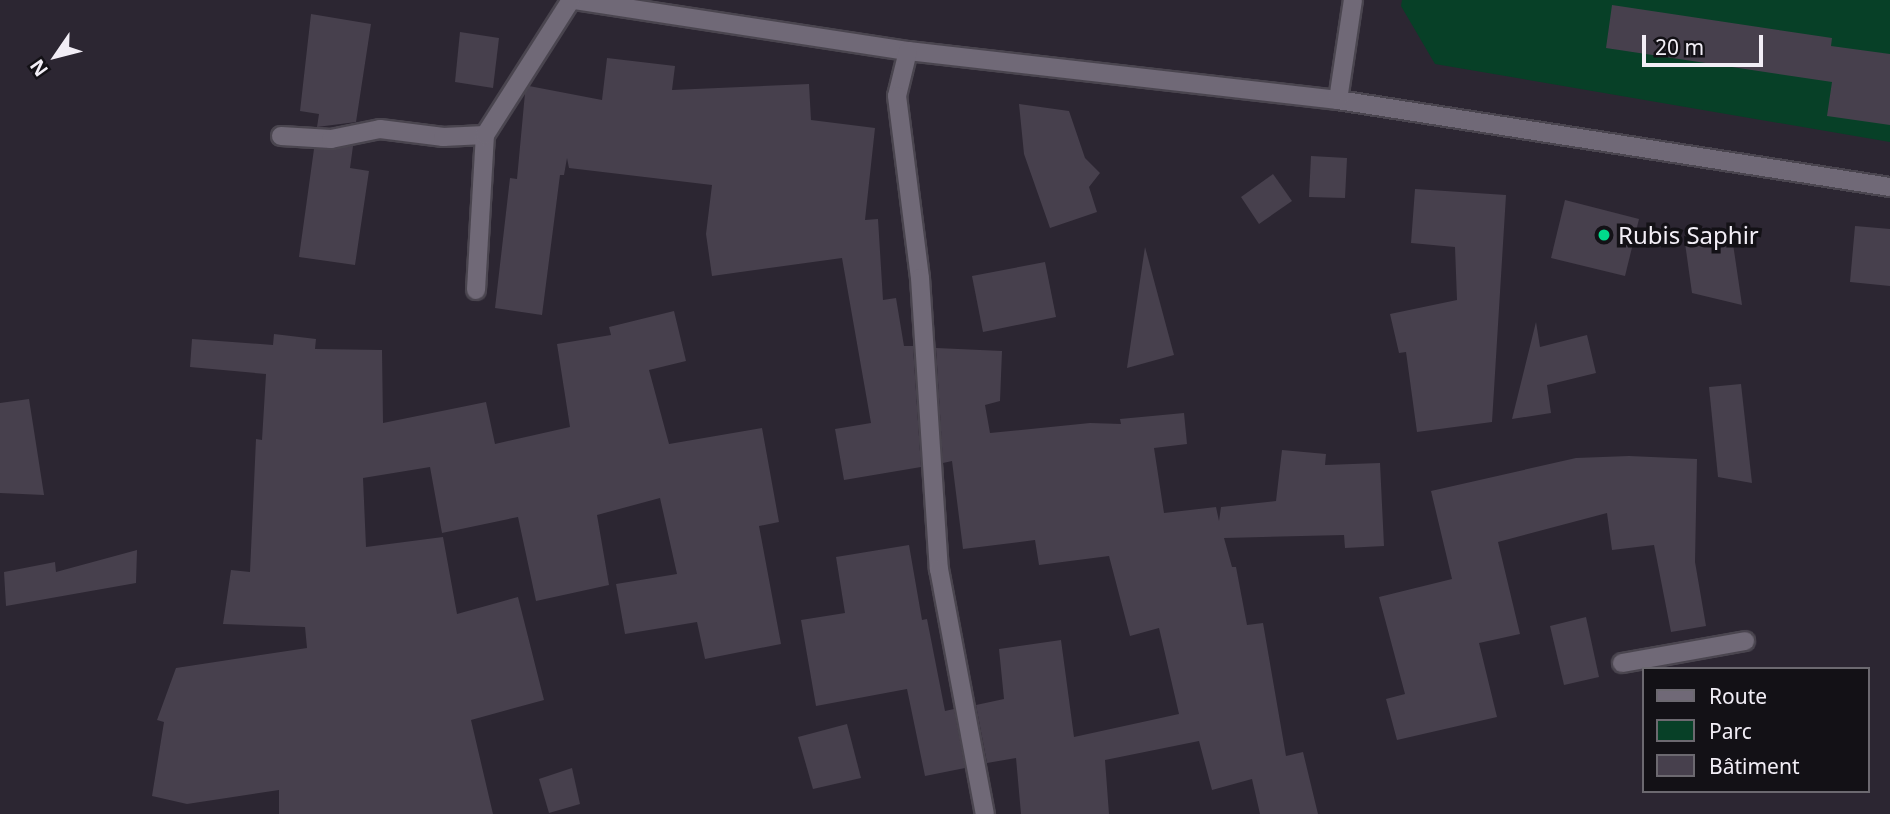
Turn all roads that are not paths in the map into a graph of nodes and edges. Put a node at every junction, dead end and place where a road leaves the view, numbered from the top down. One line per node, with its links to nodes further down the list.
1 (573, 0): 3 (street); 5 (street)
2 (1353, 0): 4 (street)
3 (908, 51): 4 (street); 11 (street)
4 (1338, 100): 7 (street)
5 (485, 135): 6 (street); 8 (street)
6 (281, 136)
7 (1890, 187)
8 (475, 290)
9 (1745, 641): 10 (street)
10 (1622, 663)
11 (985, 814)

